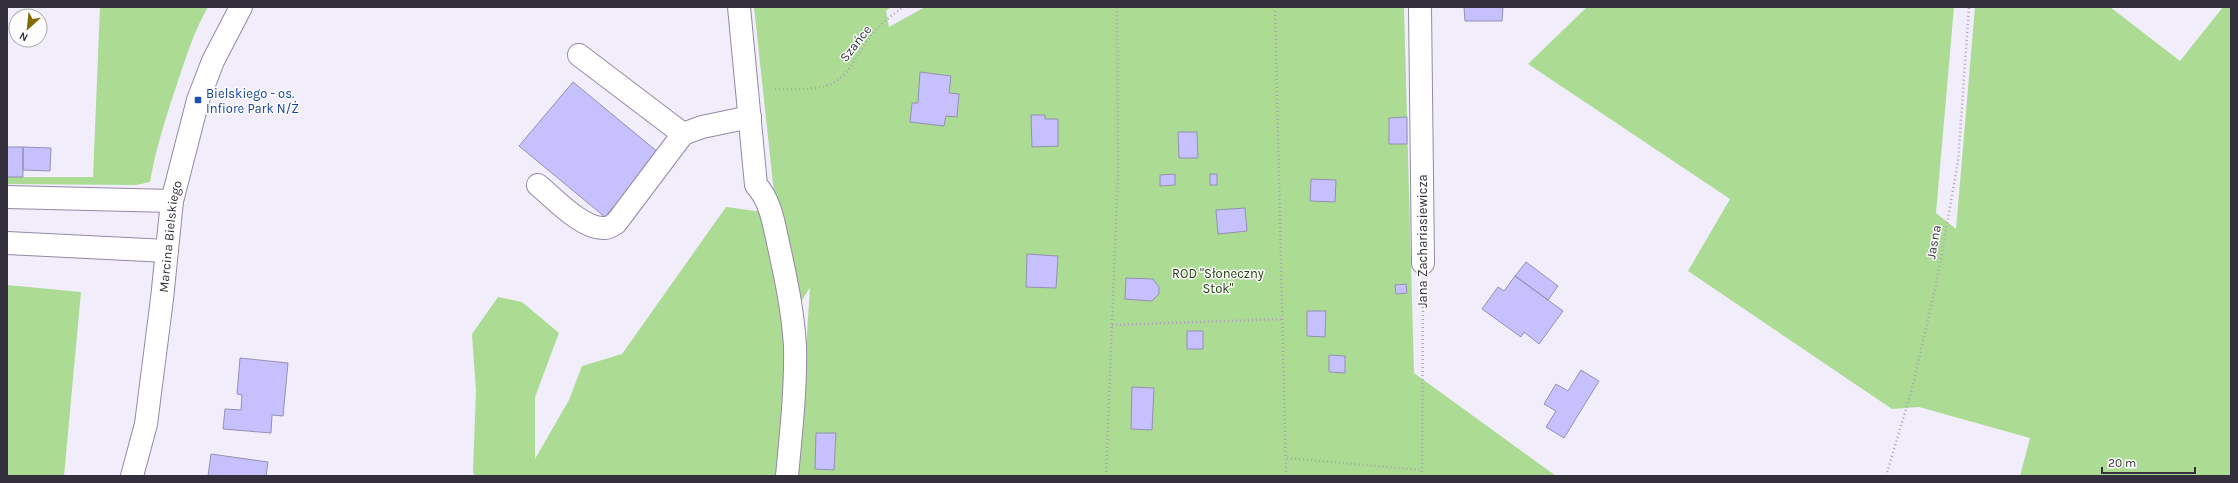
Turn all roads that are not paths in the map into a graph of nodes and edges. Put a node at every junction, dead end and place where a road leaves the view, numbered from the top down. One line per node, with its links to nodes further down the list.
1 (241, 7): 9 (street, Marcina Bielskiego)
2 (739, 7): 5 (street)
3 (1420, 7): 12 (street, Jana Zachariasiewicza)
4 (579, 55): 6 (street)
5 (749, 108): 6 (street); 14 (street)
6 (683, 134): 7 (street)
7 (538, 185)
8 (7, 197): 9 (street)
9 (172, 201): 11 (street, Marcina Bielskiego)
10 (7, 242): 11 (street)
11 (167, 251): 13 (street, Marcina Bielskiego)
12 (1424, 263)
13 (132, 476)
14 (787, 476)

